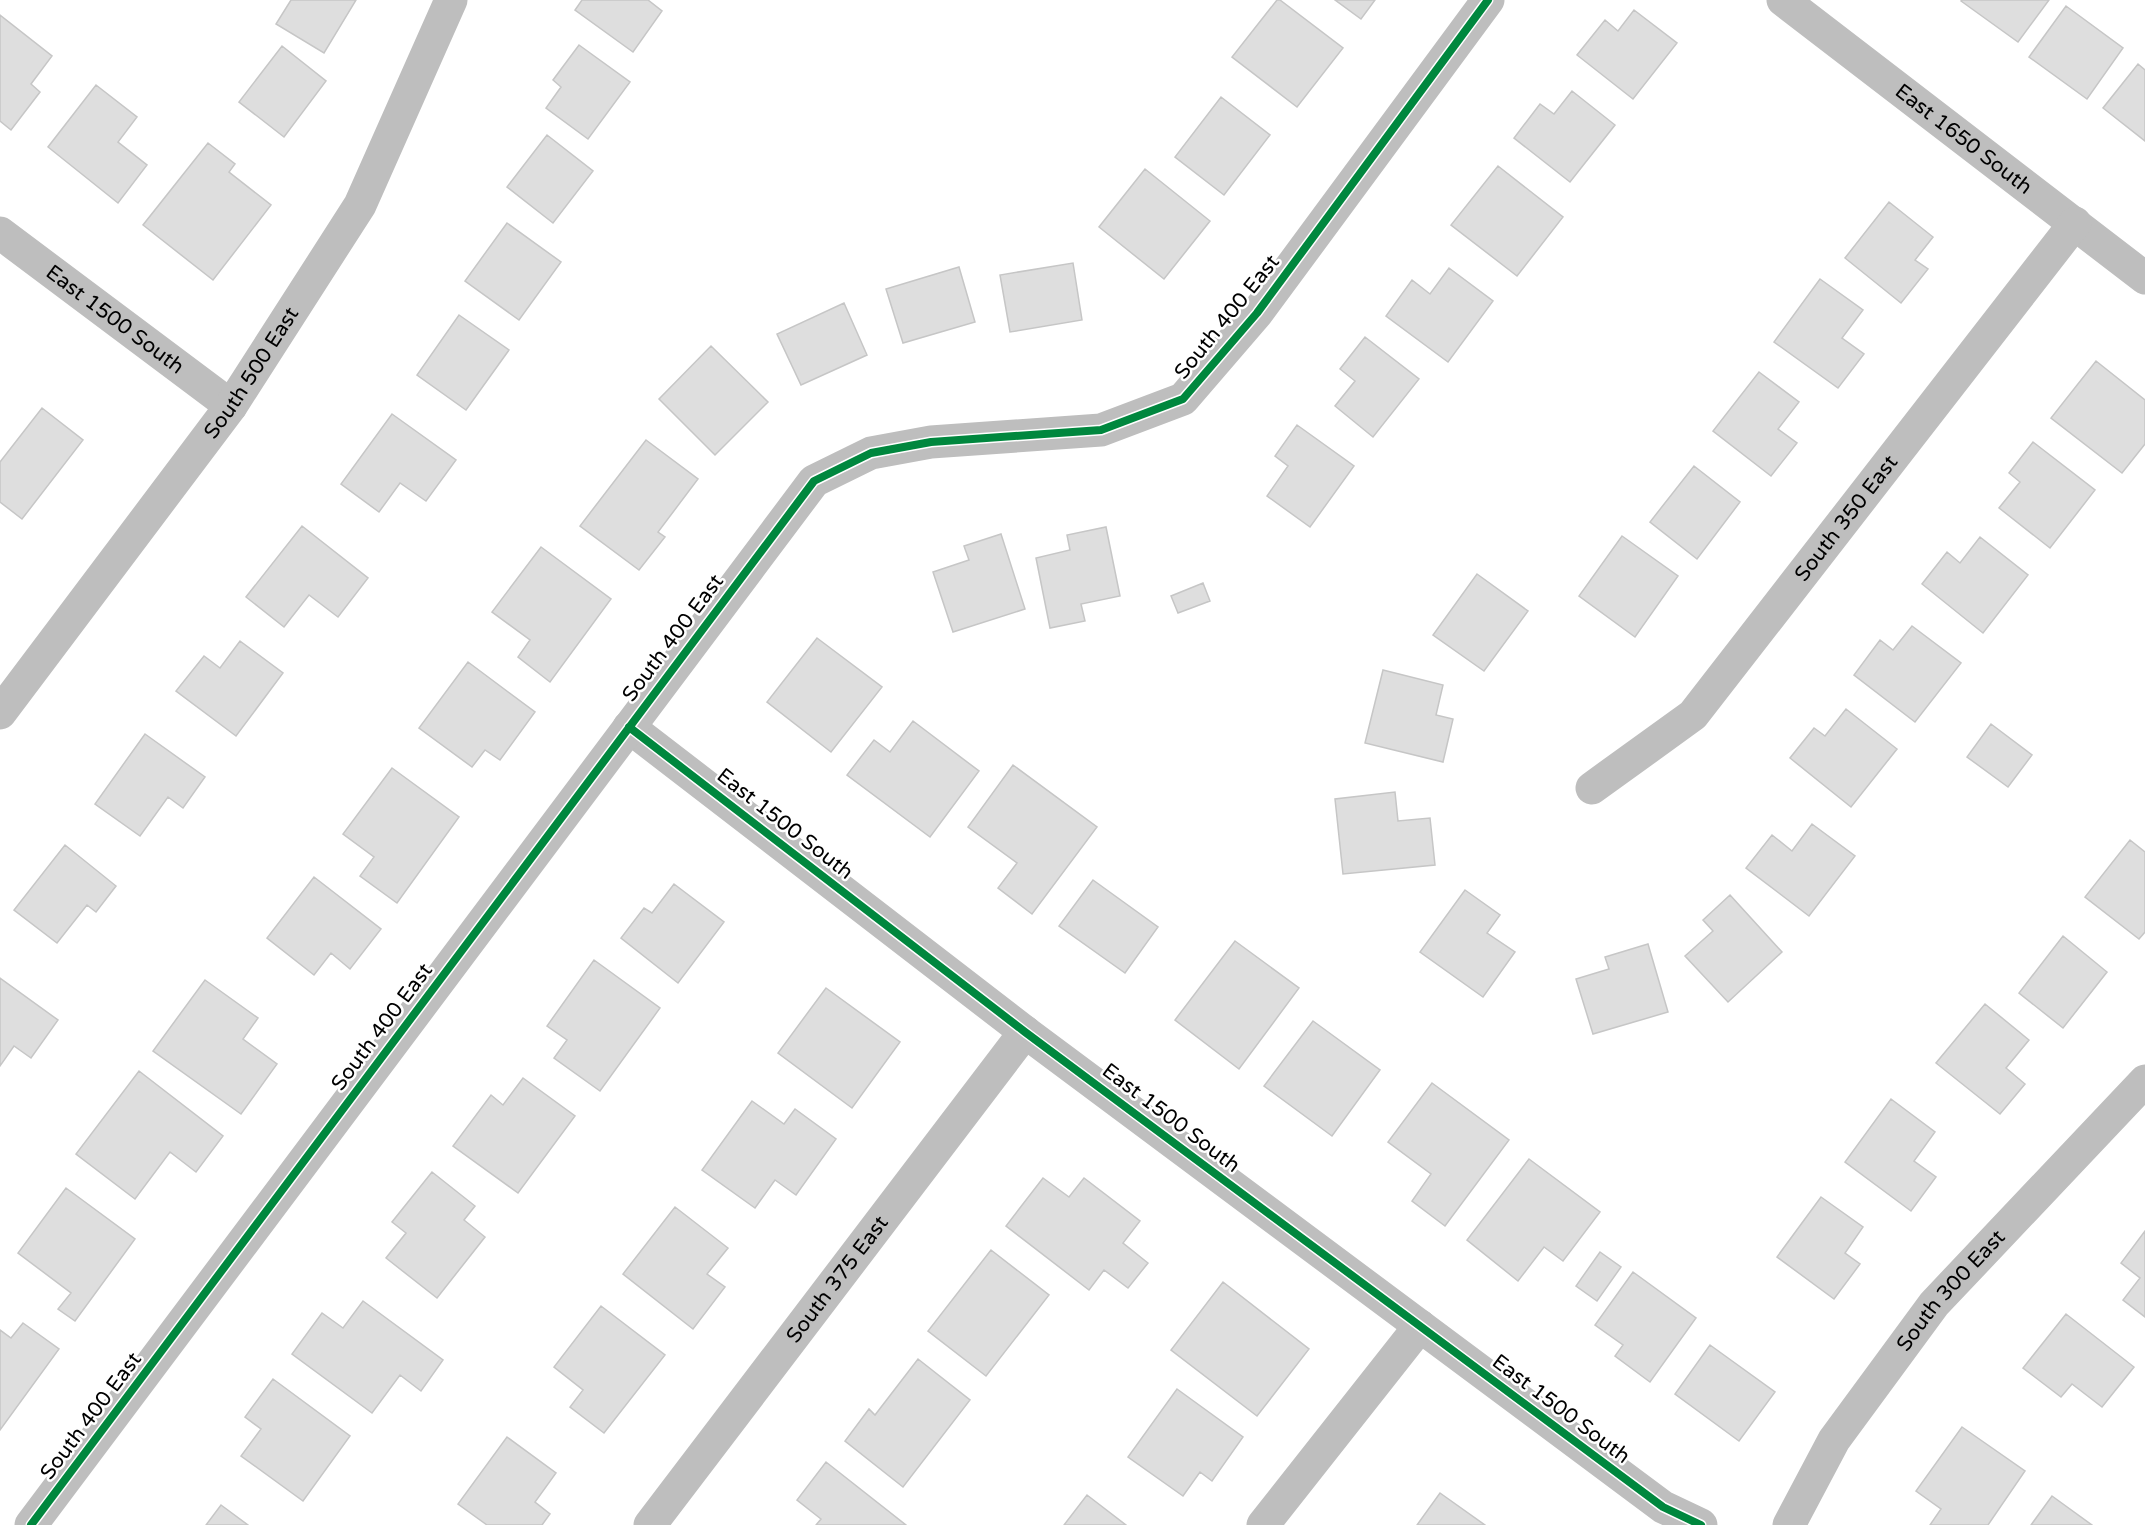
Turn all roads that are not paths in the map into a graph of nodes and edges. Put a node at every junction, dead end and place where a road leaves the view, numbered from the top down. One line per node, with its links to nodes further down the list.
1 (451, 0): 7 (street, South 500 East)
2 (1488, 0): 9 (street, South 400 East)
3 (1783, 0): 4 (street, East 1650 South)
4 (2075, 224): 6 (street, East 1650 South); 10 (street, South 350 East)
5 (0, 233): 7 (street, East 1500 South)
6 (2145, 278)
7 (231, 406): 8 (street, South 500 East)
8 (0, 713)
9 (629, 727): 11 (street, East 1500 South); 14 (street, South 400 East)
10 (1592, 788)
11 (1025, 1032): 13 (street, East 1500 South); 15 (street, South 375 East)
12 (2145, 1081): 18 (street, South 300 East)
13 (1420, 1326): 16 (street); 17 (street, East 1500 South)
14 (31, 1525)
15 (650, 1525)
16 (1263, 1525)
17 (1701, 1525)
18 (1789, 1525)

